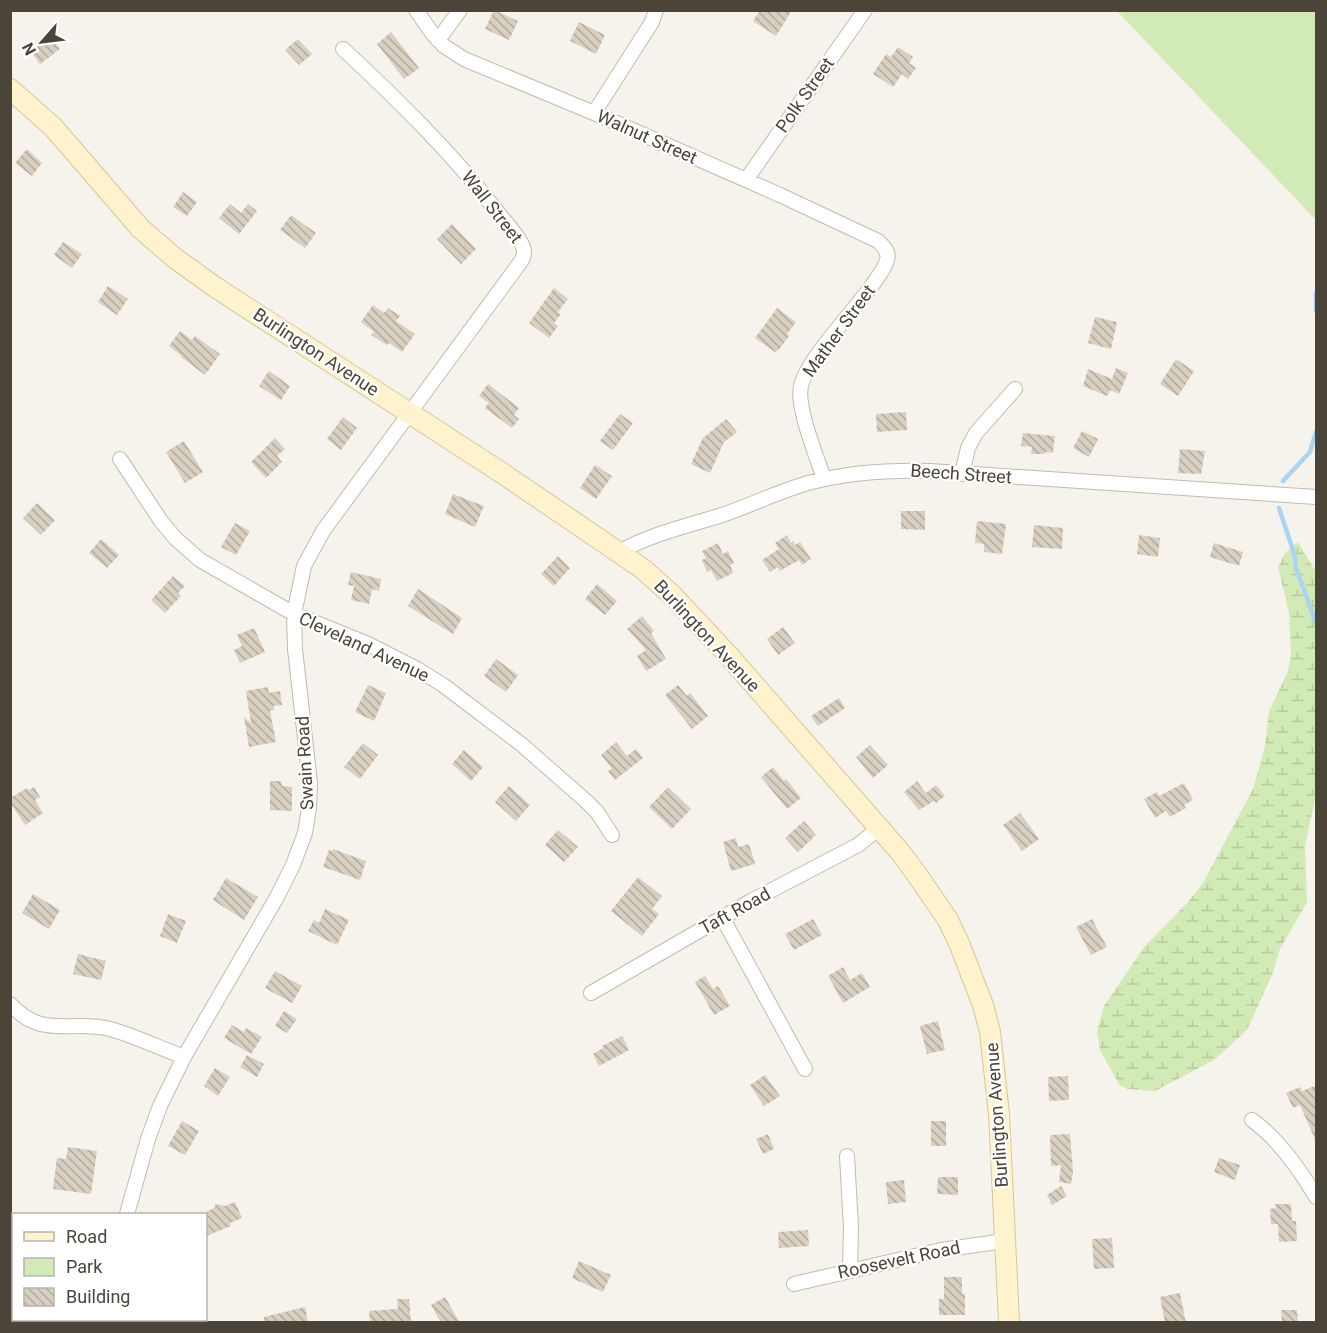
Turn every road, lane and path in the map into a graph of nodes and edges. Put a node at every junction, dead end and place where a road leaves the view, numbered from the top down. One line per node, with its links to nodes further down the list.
1 (416, 10): 5 (street, Walnut Street)
2 (460, 10): 5 (street)
3 (656, 10): 8 (street)
4 (865, 10): 9 (street, Polk Street)
5 (438, 40): 8 (street, Walnut Street)
6 (343, 49): 12 (street, Wall Street)
7 (10, 89): 12 (main road, Burlington Avenue)
8 (594, 113): 9 (street, Walnut Street)
9 (746, 180): 10 (street, Walnut Street)
10 (888, 253): 15 (street, Mather Street)
11 (1015, 389): 14 (street)
12 (411, 413): 17 (main road, Burlington Avenue); 18 (street, Swain Road)
13 (120, 459): 18 (street, Cleveland Avenue)
14 (962, 474): 15 (street, Beech Street); 16 (street, Beech Street)
15 (824, 479): 17 (street, Beech Street)
16 (1317, 497)
17 (619, 552): 19 (main road, Burlington Avenue)
18 (294, 614): 20 (street, Cleveland Avenue); 24 (street, Swain Road)
19 (878, 829): 21 (street, Taft Road); 30 (main road, Burlington Avenue)
20 (612, 835)
21 (722, 917): 22 (street, Taft Road); 25 (street)
22 (591, 993)
23 (10, 1004): 24 (street)
24 (184, 1057): 29 (street, Swain Road)
25 (805, 1069)
26 (1252, 1119): 28 (street)
27 (847, 1156): 31 (street)
28 (1317, 1197)
29 (128, 1213)
30 (1004, 1241): 31 (street, Roosevelt Road); 33 (main road, Burlington Avenue)
31 (850, 1270): 32 (street, Roosevelt Road)
32 (794, 1284)
33 (1009, 1323)

